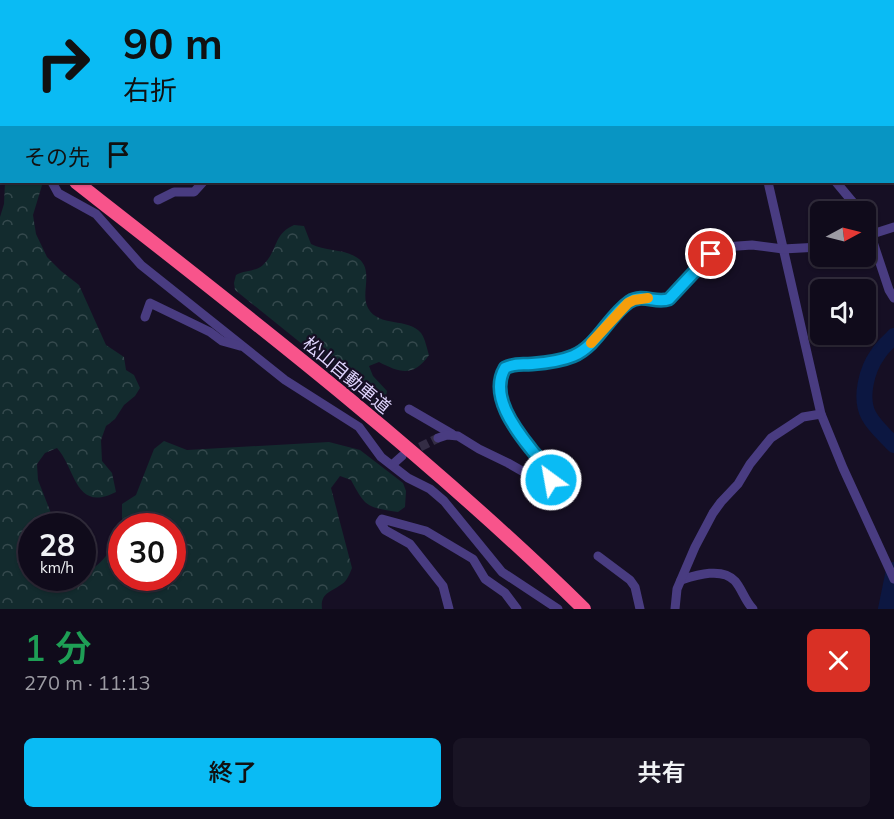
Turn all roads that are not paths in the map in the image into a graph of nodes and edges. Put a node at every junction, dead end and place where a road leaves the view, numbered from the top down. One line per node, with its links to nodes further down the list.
1 (53, 183): 15 (street)
2 (77, 183): 30 (highway, 松山自動車道)
3 (202, 183): 6 (street)
4 (768, 183): 11 (street)
5 (837, 183): 7 (street)
6 (158, 200)
7 (854, 201)
8 (894, 227): 9 (street)
9 (876, 233)
10 (810, 248): 11 (street)
11 (783, 249): 17 (street); 18 (street)
12 (876, 256): 13 (street)
13 (894, 298)
14 (145, 317): 15 (street)
15 (243, 346): 21 (street)
16 (409, 408): 18 (street)
17 (821, 414): 25 (street); 26 (street)
18 (452, 434): 19 (street)
19 (438, 438)
20 (402, 456): 21 (street)
21 (392, 465): 24 (street)
22 (598, 556): 31 (street)
23 (479, 568): 24 (street); 27 (street); 28 (street)
24 (502, 572): 29 (street)
25 (894, 579)
26 (681, 580): 32 (street); 33 (street)
27 (449, 609)
28 (517, 609)
29 (558, 609)
30 (584, 609)
31 (640, 609)
32 (675, 609)
33 (753, 609)

